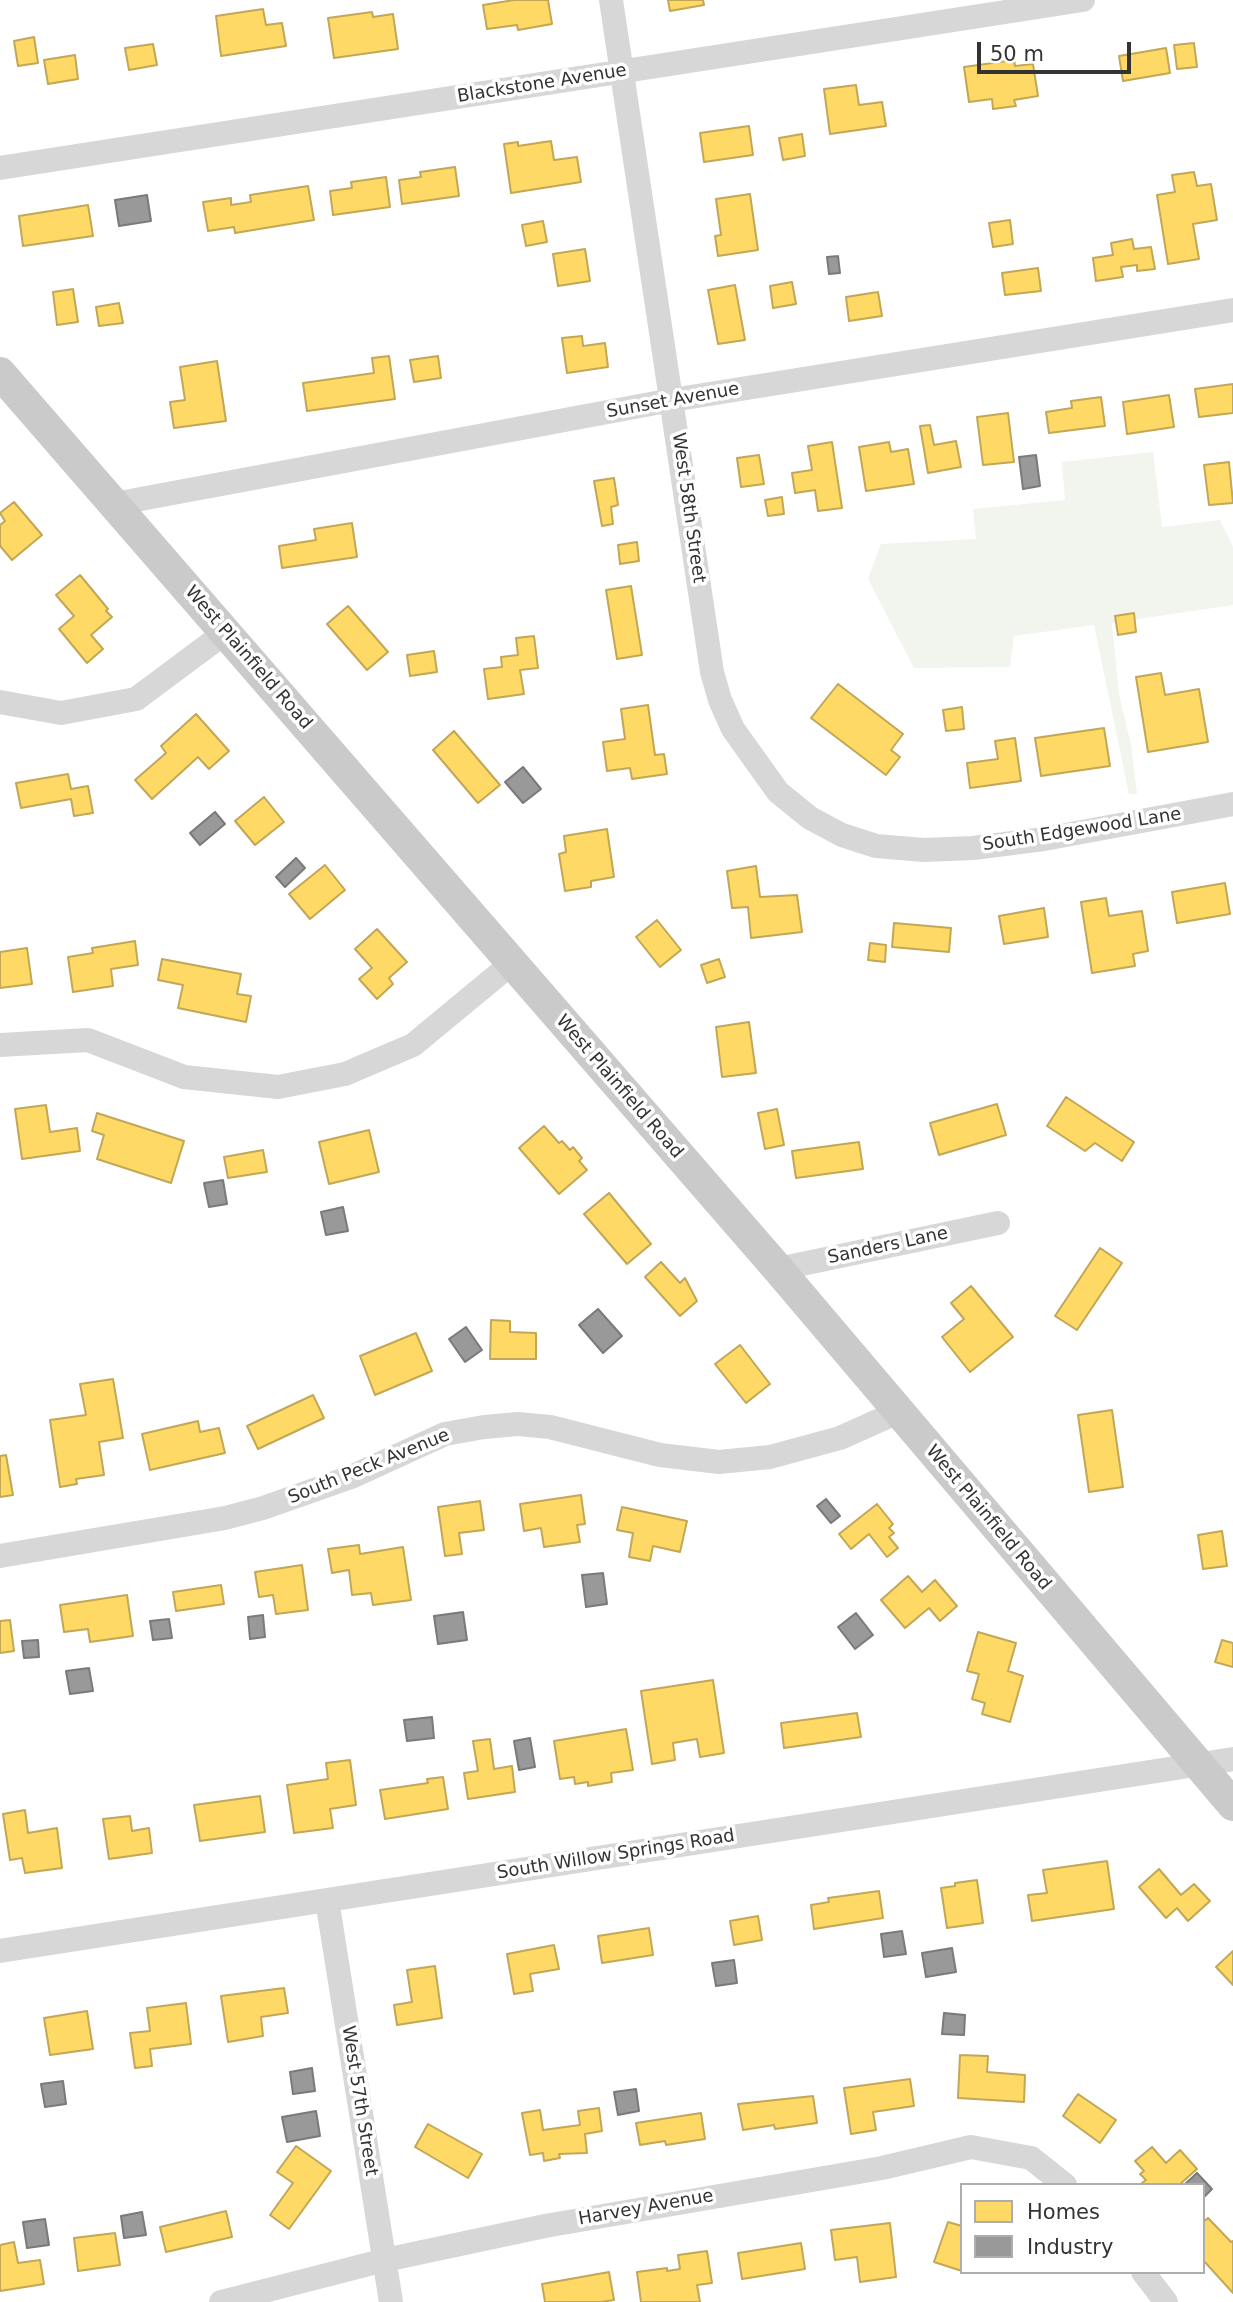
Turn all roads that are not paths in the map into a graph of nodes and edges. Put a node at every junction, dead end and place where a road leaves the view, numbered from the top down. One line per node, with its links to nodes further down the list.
1 (611, 0): 3 (street, West 58th Street)
2 (1083, 0): 3 (street, Blackstone Avenue)
3 (622, 72): 4 (street, Blackstone Avenue); 7 (street, West 58th Street)
4 (0, 168)
5 (1233, 310): 7 (street, Sunset Avenue)
6 (0, 373): 8 (main road, West Plainfield Road)
7 (672, 400): 8 (street, Sunset Avenue); 12 (street, West 58th Street)
8 (114, 504): 9 (main road, West Plainfield Road)
9 (226, 632): 10 (street); 13 (main road, West Plainfield Road)
10 (0, 702)
11 (1233, 804): 12 (street, South Edgewood Lane)
12 (810, 818)
13 (510, 964): 14 (street); 16 (main road, West Plainfield Road)
14 (0, 1045)
15 (998, 1223): 16 (street, Sanders Lane)
16 (778, 1269): 17 (main road, West Plainfield Road)
17 (898, 1412): 18 (street, South Peck Avenue); 20 (main road, West Plainfield Road)
18 (0, 1556)
19 (1233, 1759): 20 (street, South Willow Springs Road)
20 (1197, 1765): 21 (main road, West Plainfield Road); 22 (street, South Willow Springs Road)
21 (1233, 1805)
22 (327, 1900): 23 (street, South Willow Springs Road); 25 (street, West 57th Street)
23 (0, 1951)
24 (1062, 2183): 25 (street, Harvey Avenue)
25 (385, 2260): 27 (street, Harvey Avenue); 28 (street, West 57th Street)
26 (1145, 2274): 29 (street)
27 (221, 2302)
28 (391, 2302)
29 (1166, 2302)

